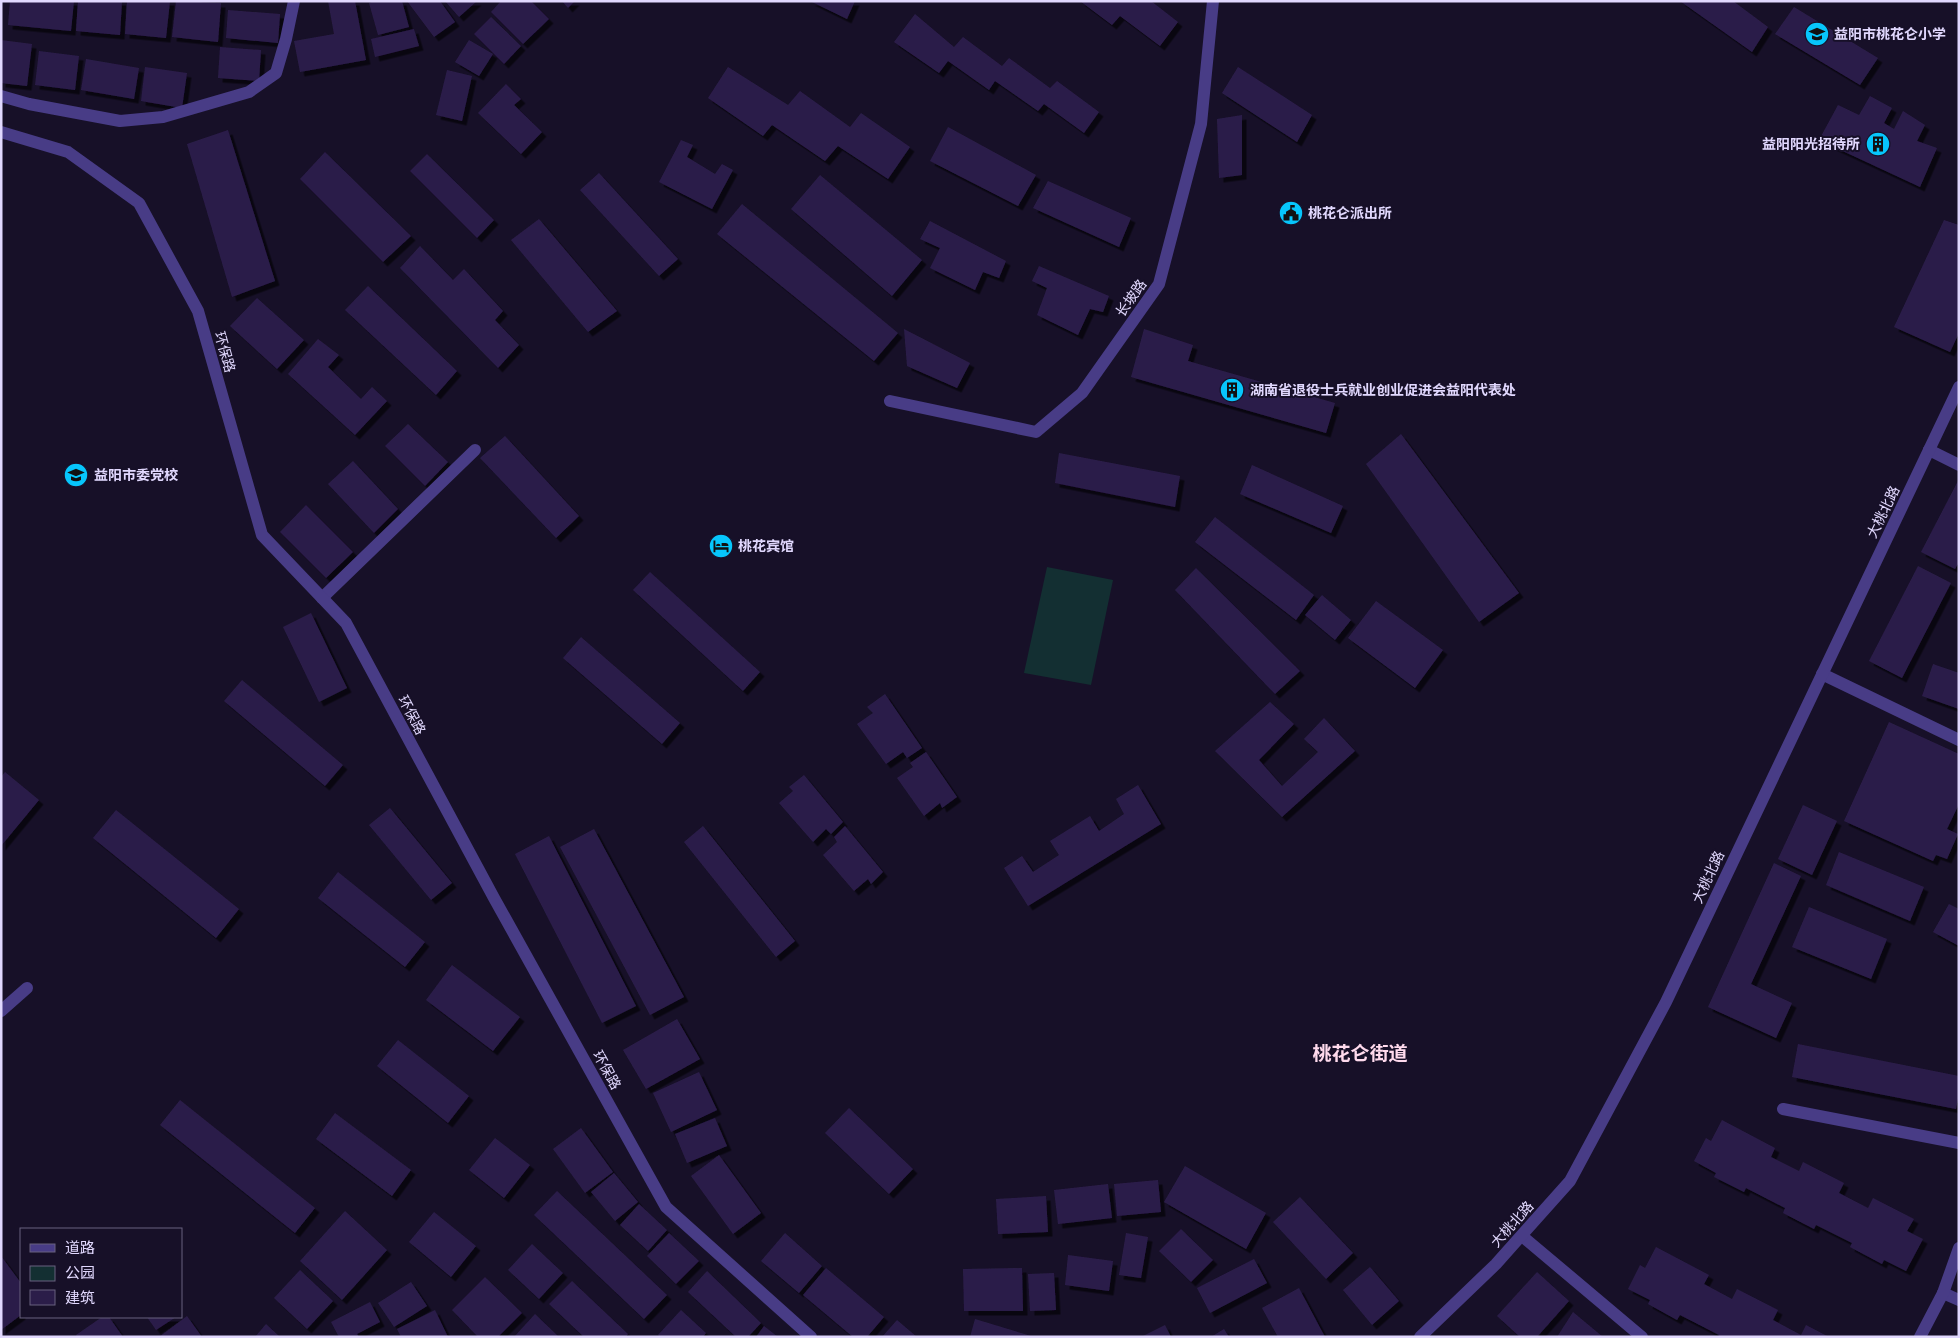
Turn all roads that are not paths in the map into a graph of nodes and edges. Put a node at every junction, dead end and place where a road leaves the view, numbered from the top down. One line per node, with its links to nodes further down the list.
1 (294, 1): 3 (street)
2 (1214, 1): 6 (street, 长坡路)
3 (1, 96)
4 (1, 132): 10 (street, 环保路)
5 (1959, 387): 8 (street, 大桃北路)
6 (890, 401)
7 (475, 450): 10 (street)
8 (1929, 450): 9 (street); 11 (street, 大桃北路)
9 (1959, 465)
10 (322, 598): 21 (street, 环保路)
11 (1822, 674): 12 (street); 17 (street, 大桃北路)
12 (1959, 740)
13 (27, 988): 14 (street)
14 (1, 1011)
15 (1783, 1109): 16 (street)
16 (1959, 1143)
17 (1522, 1236): 22 (street, 大桃北路); 23 (street)
18 (1959, 1248): 19 (street)
19 (1943, 1293): 20 (street); 24 (street)
20 (1959, 1300)
21 (811, 1337)
22 (1420, 1337)
23 (1642, 1337)
24 (1920, 1337)

